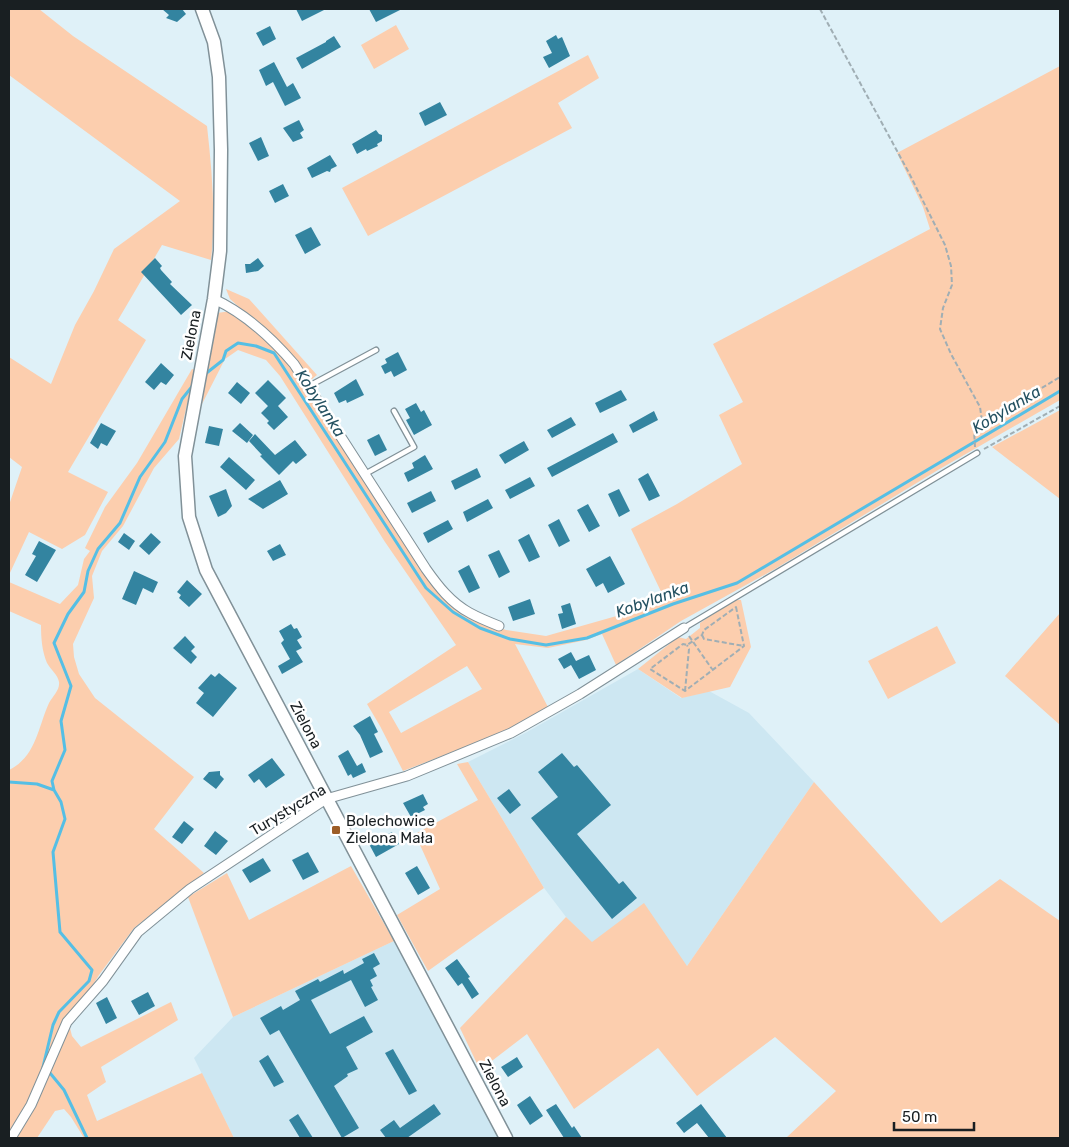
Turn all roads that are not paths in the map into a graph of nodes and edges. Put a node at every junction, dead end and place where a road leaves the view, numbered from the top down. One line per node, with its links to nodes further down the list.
1 (202, 9): 2 (street, Zielona)
2 (214, 299): 4 (street, Zielona); 10 (street, Zielona)
3 (376, 350): 4 (lane)
4 (309, 386): 7 (street, Zielona)
5 (394, 411): 7 (lane)
6 (976, 451): 9 (lane)
7 (365, 474): 8 (street, Zielona)
8 (498, 626)
9 (684, 628): 10 (street, Turystyczna)
10 (326, 799): 11 (street, Turystyczna); 12 (street, Zielona)
11 (11, 1138)
12 (506, 1138)

